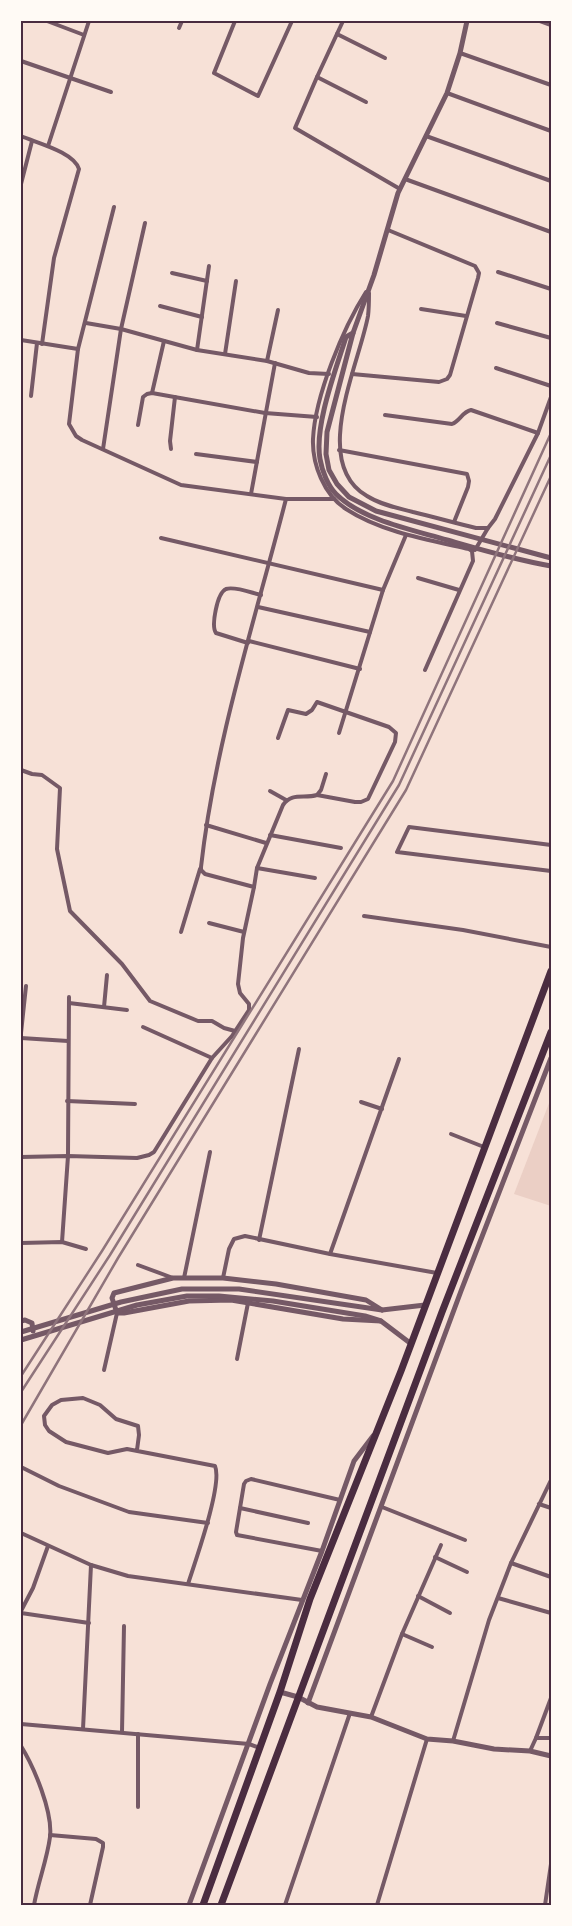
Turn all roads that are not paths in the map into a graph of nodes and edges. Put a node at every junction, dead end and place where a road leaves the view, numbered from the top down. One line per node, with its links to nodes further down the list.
1 (47, 21): 12 (street)
2 (89, 21): 12 (street)
3 (182, 21): 10 (street)
4 (235, 21): 5 (street)
5 (292, 21)
6 (343, 21): 11 (street)
7 (467, 21): 13 (street)
8 (540, 21): 9 (street)
9 (551, 25)
10 (179, 28)
11 (337, 34): 14 (street); 16 (street)
12 (84, 35): 17 (street)
13 (460, 53): 18 (street); 20 (street)
14 (385, 58)
15 (21, 61): 17 (street)
16 (317, 77): 21 (street); 30 (street)
17 (69, 78): 19 (street); 26 (street)
18 (551, 85)
19 (112, 92)
20 (446, 93): 22 (street); 24 (street)
21 (366, 102)
22 (551, 131)
23 (21, 136): 25 (street)
24 (426, 136): 27 (street); 28 (street)
25 (32, 141): 26 (street); 29 (street)
26 (48, 146): 54 (street)
27 (405, 179): 30 (street); 34 (street)
28 (551, 180)
29 (21, 184)
30 (400, 189): 33 (street)
31 (114, 207): 47 (street)
32 (145, 223): 49 (street)
33 (388, 230): 40 (street); 45 (street)
34 (551, 232)
35 (209, 266): 38 (street)
36 (498, 272): 41 (street)
37 (172, 273): 38 (street)
38 (207, 281): 46 (street)
39 (236, 281): 57 (street)
40 (369, 288): 50 (street); 61 (street); 62 (street)
41 (551, 290)
42 (160, 306): 46 (street)
43 (421, 309): 45 (street)
44 (278, 310): 58 (street)
45 (466, 316): 62 (street)
46 (202, 317): 56 (street)
47 (86, 322): 49 (street); 55 (street)
48 (497, 323): 51 (street)
49 (121, 330): 53 (street); 73 (street)
50 (353, 333): 86 (street); 88 (street)
51 (551, 338)
52 (21, 340): 54 (street)
53 (164, 341): 56 (street); 64 (street)
54 (40, 344): 55 (street); 65 (street)
55 (78, 349): 73 (street)
56 (197, 350): 57 (street)
57 (225, 354): 58 (street)
58 (267, 361): 59 (street)
59 (275, 363): 61 (street); 68 (street)
60 (496, 368): 63 (street)
61 (328, 374): 70 (street)
62 (352, 374): 75 (street)
63 (551, 386)
64 (152, 393): 66 (street); 71 (street)
65 (31, 396)
66 (175, 397): 68 (street); 74 (street)
67 (551, 397): 72 (street)
68 (265, 413): 70 (street); 77 (street)
69 (385, 414): 72 (street)
70 (316, 417): 80 (street)
71 (138, 425)
72 (538, 432): 82 (street)
73 (103, 449): 78 (street)
74 (172, 449)
75 (340, 450): 81 (street); 81 (street)
76 (196, 454): 77 (street)
77 (257, 462): 78 (street)
78 (251, 494): 79 (street)
79 (286, 499): 80 (street); 87 (street)
80 (334, 499): 83 (street)
81 (454, 522): 82 (street)
82 (488, 528): 85 (street)
83 (406, 535): 85 (street); 90 (street)
84 (161, 538): 87 (street)
85 (473, 554): 91 (street)
86 (551, 558)
87 (269, 563): 90 (street); 92 (street)
88 (551, 566)
89 (418, 578): 91 (street)
90 (383, 590): 94 (street)
91 (459, 590): 97 (street)
92 (261, 595): 93 (street); 95 (street)
93 (258, 607): 94 (street); 95 (street)
94 (370, 632): 96 (street)
95 (248, 642): 96 (street); 106 (street)
96 (360, 669): 98 (street)
97 (425, 670)
98 (345, 712): 99 (street); 100 (street); 104 (street)
99 (339, 733)
100 (278, 738)
101 (21, 770): 129 (street)
102 (326, 774): 104 (street)
103 (270, 791): 105 (street)
104 (317, 795): 105 (street)
105 (286, 800): 107 (street)
106 (206, 825): 108 (street); 111 (street)
107 (270, 834): 108 (street); 110 (street)
108 (266, 843): 112 (street)
109 (551, 844): 113 (street)
110 (341, 848)
111 (201, 867): 115 (street); 118 (street)
112 (257, 868): 114 (street); 115 (street)
113 (551, 871)
114 (315, 878)
115 (254, 887): 119 (street)
116 (364, 916): 120 (street)
117 (209, 923): 119 (street)
118 (181, 932)
119 (244, 932): 129 (street)
120 (551, 947)
121 (551, 971): 143 (highway)
122 (107, 975): 126 (street)
123 (26, 986): 131 (street)
124 (69, 997): 125 (street)
125 (69, 1003): 126 (street); 133 (street)
126 (104, 1007): 127 (street)
127 (127, 1010)
128 (143, 1027): 135 (street)
129 (235, 1031): 135 (street)
130 (551, 1032): 201 (highway)
131 (21, 1033)
132 (21, 1038): 133 (street)
133 (68, 1041): 138 (street)
134 (299, 1049): 147 (street)
135 (212, 1058): 145 (street)
136 (551, 1058): 174 (street)
137 (399, 1059): 141 (street)
138 (67, 1101): 140 (street); 145 (street)
139 (361, 1102): 141 (street)
140 (135, 1104)
141 (382, 1109): 151 (street)
142 (451, 1134): 143 (street)
143 (484, 1147): 153 (highway)
144 (210, 1152): 155 (street)
145 (68, 1156): 146 (street); 149 (street)
146 (21, 1157)
147 (259, 1240): 151 (street); 156 (street)
148 (21, 1242): 149 (street)
149 (62, 1242): 150 (street)
150 (86, 1249)
151 (330, 1254): 153 (street)
152 (138, 1265): 154 (street)
153 (437, 1273): 158 (highway)
154 (173, 1278): 155 (street); 160 (street)
155 (184, 1278): 156 (street)
156 (223, 1278): 159 (street)
157 (248, 1303): 160 (street); 162 (street); 166 (street)
158 (424, 1305): 159 (street); 165 (highway)
159 (382, 1310): 163 (street)
160 (117, 1313): 167 (street)
161 (21, 1320): 164 (street)
162 (381, 1321): 164 (street); 165 (street)
163 (21, 1332)
164 (21, 1342)
165 (410, 1344): 168 (highway)
166 (237, 1359)
167 (104, 1370)
168 (378, 1430): 172 (street); 200 (highway)
169 (136, 1450): 169 (street); 177 (street)
170 (21, 1467): 177 (street)
171 (551, 1480): 173 (street)
172 (340, 1500): 175 (street); 183 (street)
173 (539, 1504): 176 (street); 185 (street)
174 (382, 1507): 180 (street); 203 (street)
175 (240, 1508): 178 (street); 183 (street)
176 (551, 1508)
177 (208, 1523): 189 (street)
178 (308, 1523)
179 (22, 1534): 182 (street)
180 (465, 1540)
181 (441, 1544): 184 (street)
182 (48, 1546): 186 (street); 193 (street)
183 (322, 1551): 192 (street)
184 (435, 1557): 187 (street); 190 (street)
185 (511, 1563): 188 (street); 191 (street)
186 (91, 1565): 189 (street); 196 (street)
187 (467, 1572)
188 (551, 1576)
189 (188, 1584): 192 (street)
190 (418, 1596): 194 (street); 198 (street)
191 (498, 1598): 195 (street); 213 (street)
192 (302, 1600): 214 (street)
193 (21, 1612): 196 (street)
194 (450, 1612)
195 (551, 1613)
196 (89, 1623): 207 (street)
197 (124, 1626): 208 (street)
198 (402, 1634): 199 (street); 205 (street)
199 (432, 1647)
200 (280, 1692): 201 (street); 216 (highway)
201 (298, 1698): 203 (street); 227 (highway)
202 (551, 1698): 210 (street)
203 (308, 1703): 204 (street)
204 (350, 1713): 205 (street); 228 (street)
205 (371, 1717): 212 (street)
206 (21, 1724): 207 (street)
207 (83, 1729): 208 (street)
208 (122, 1732): 209 (street)
209 (138, 1734): 214 (street); 219 (street)
210 (536, 1738): 211 (street); 217 (street)
211 (551, 1738)
212 (427, 1739): 213 (street); 229 (street)
213 (453, 1741): 217 (street)
214 (248, 1744): 216 (street); 225 (street)
215 (21, 1746): 220 (street)
216 (260, 1748): 226 (highway)
217 (530, 1751): 218 (street)
218 (551, 1756)
219 (138, 1807)
220 (50, 1835): 223 (street); 224 (street)
221 (551, 1864): 222 (street)
222 (549, 1880): 230 (street)
223 (34, 1905)
224 (90, 1905)
225 (189, 1905)
226 (203, 1905)
227 (221, 1905)
228 (285, 1905)
229 (377, 1905)
230 (545, 1905)

